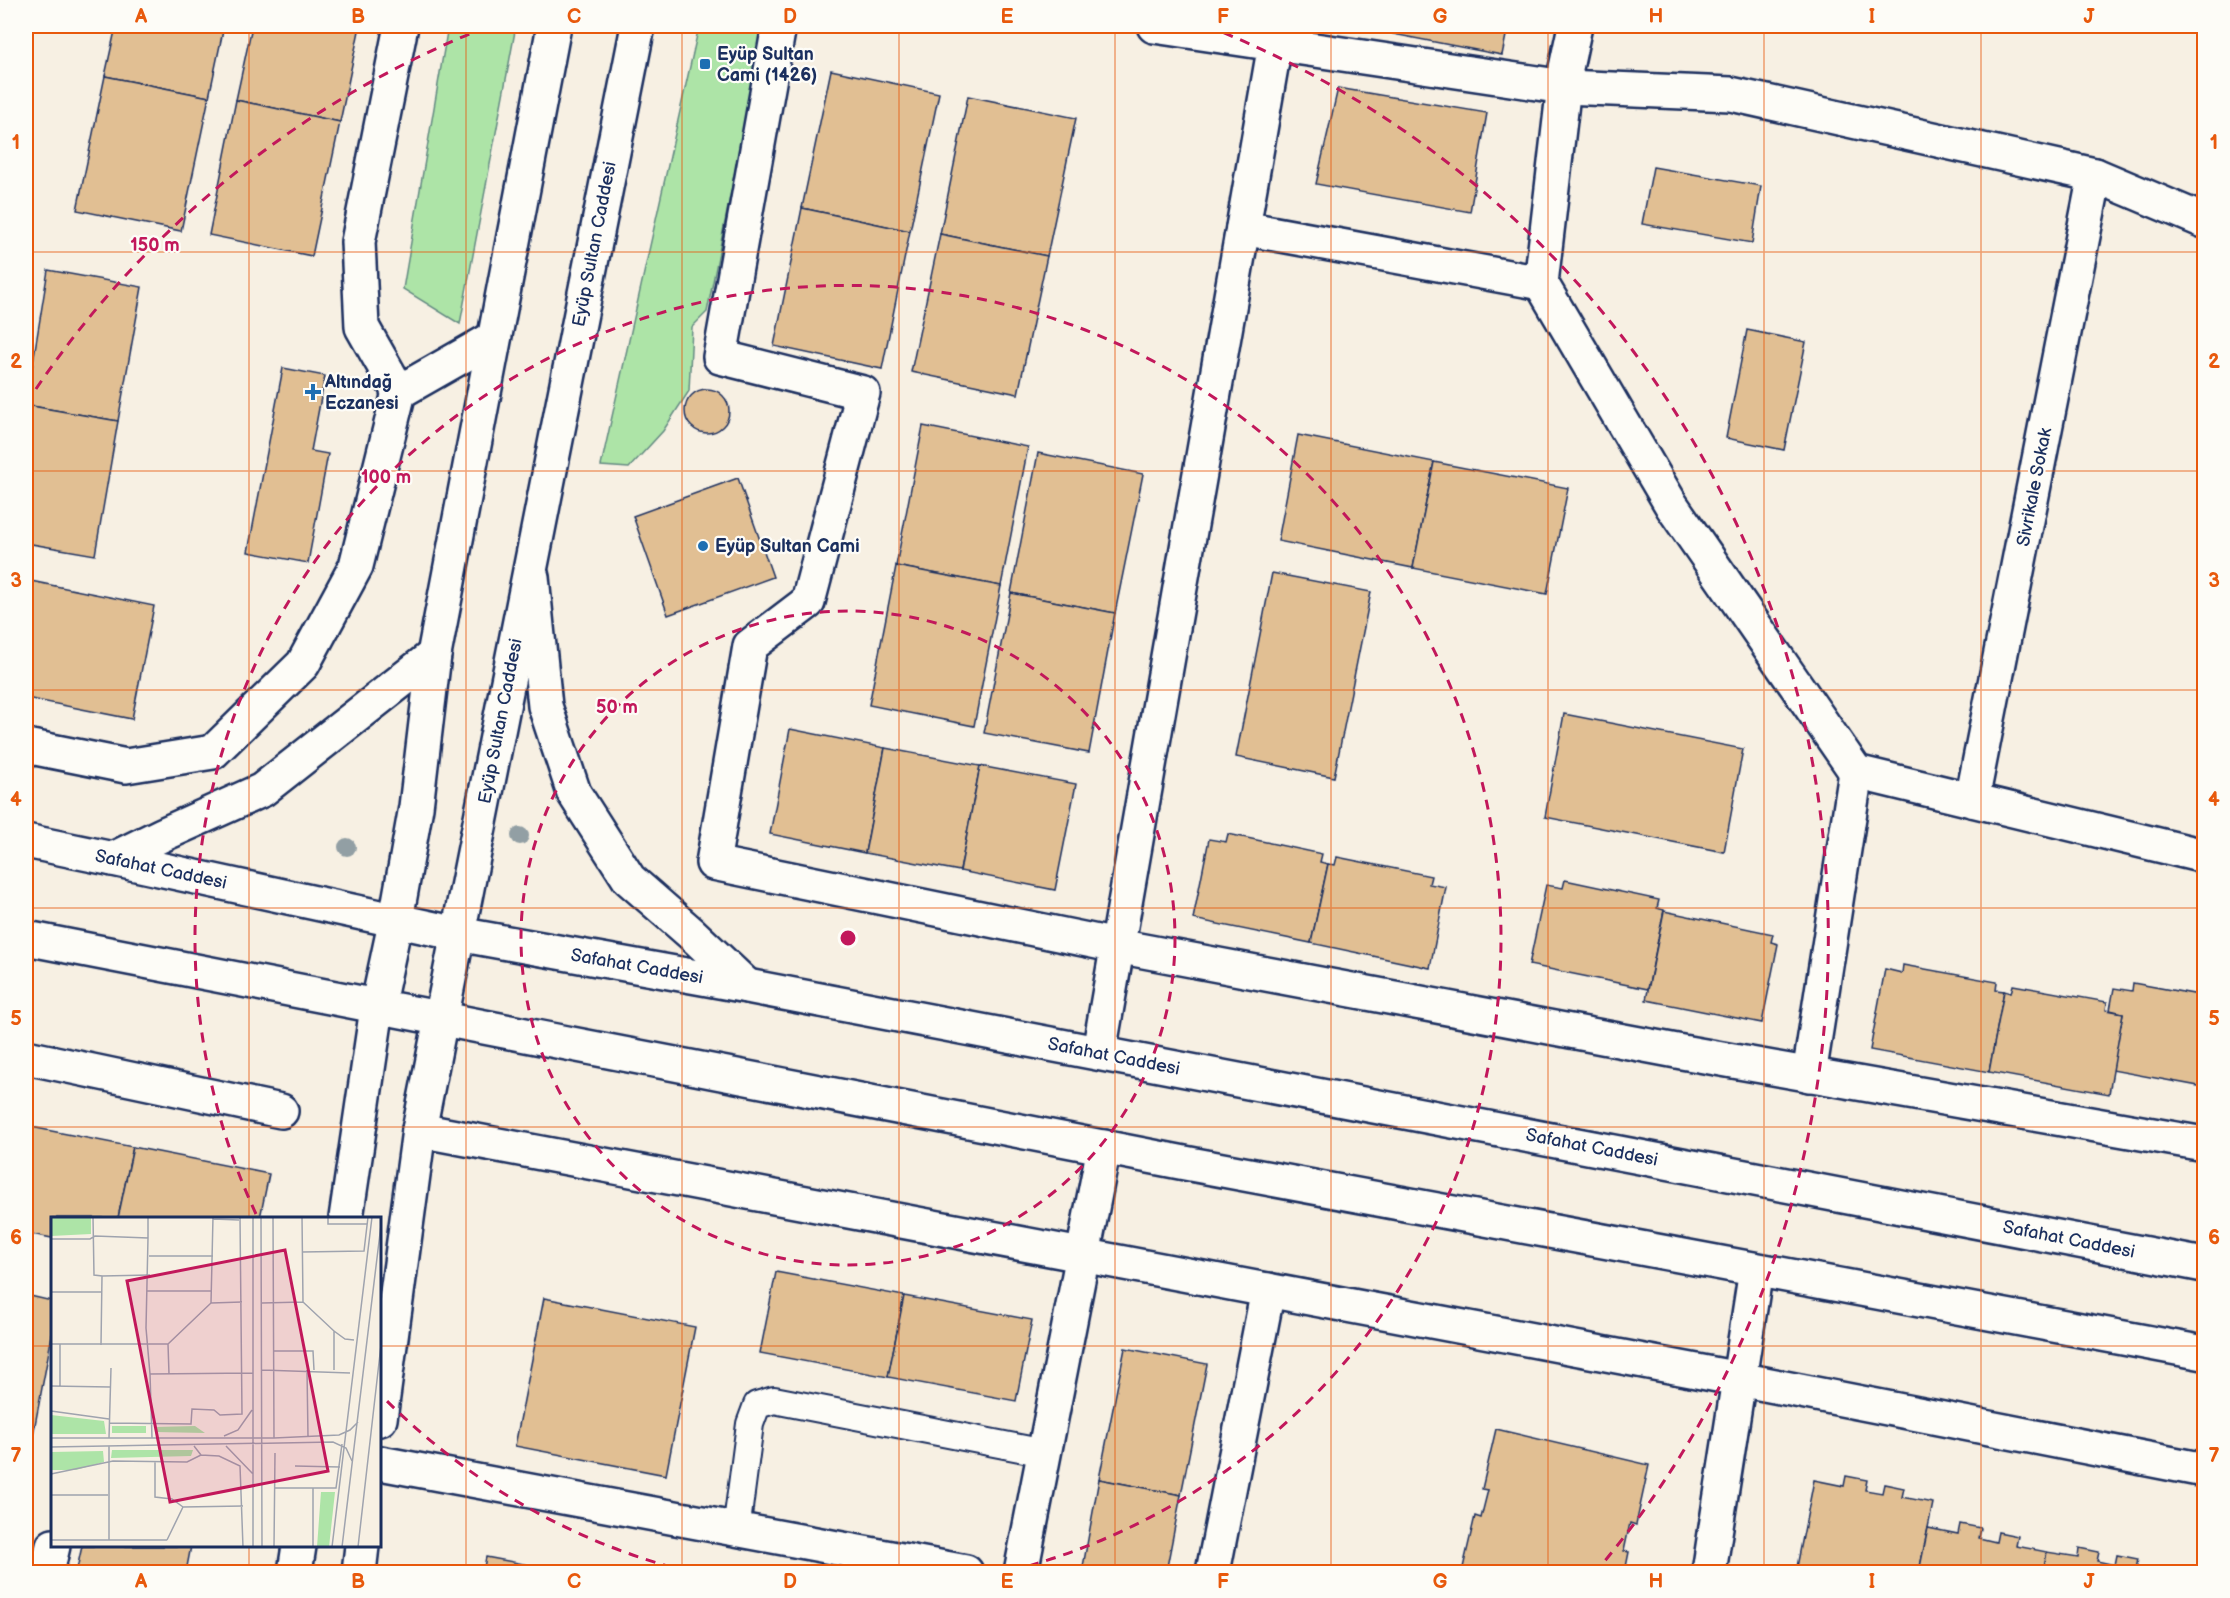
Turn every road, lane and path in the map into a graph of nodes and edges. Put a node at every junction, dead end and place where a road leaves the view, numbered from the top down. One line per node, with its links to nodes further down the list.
1 (401, 26): 14 (street)
2 (554, 26): 13 (street)
3 (638, 26): 15 (street, Eyüp Sultan Caddesi)
4 (778, 26): 26 (street)
5 (1154, 26): 7 (street)
6 (1575, 26): 8 (street)
7 (1275, 44): 8 (street); 11 (street)
8 (1564, 87): 9 (street); 12 (street)
9 (2095, 175): 10 (street); 19 (street, Sivrikale Sokak)
10 (2205, 221)
11 (1243, 228): 12 (street); 26 (street)
12 (1541, 283): 18 (street)
13 (494, 338): 14 (street); 16 (street)
14 (399, 392): 17 (street)
15 (531, 563): 24 (street, Eyüp Sultan Caddesi); 27 (street)
16 (434, 655): 22 (street); 23 (street)
17 (26, 746)
18 (1856, 772): 19 (street); 32 (street)
19 (1972, 800): 21 (street)
20 (26, 842): 22 (street, Safahat Caddesi)
21 (2205, 856)
22 (113, 859): 23 (street, Safahat Caddesi)
23 (396, 920): 24 (street, Safahat Caddesi); 28 (street)
24 (458, 934): 27 (street, Safahat Caddesi); 29 (street, Eyüp Sultan Caddesi)
25 (26, 938): 28 (street)
26 (1117, 945): 30 (street); 32 (street)
27 (747, 986): 30 (street, Safahat Caddesi)
28 (377, 1008): 29 (street); 37 (street)
29 (440, 1021): 34 (street, Eyüp Sultan Caddesi); 36 (street)
30 (1099, 1052): 39 (street, Safahat Caddesi)
31 (26, 1058): 33 (street)
32 (1809, 1075): 35 (street)
33 (281, 1110)
34 (419, 1130): 38 (street); 44 (street, Eyüp Sultan Caddesi)
35 (2205, 1144)
36 (1104, 1147): 38 (street); 40 (street)
37 (346, 1217)
38 (1083, 1256): 41 (street); 45 (street)
39 (2205, 1265)
40 (1756, 1270): 42 (street); 43 (street)
41 (1268, 1290): 43 (street); 57 (street)
42 (2205, 1353)
43 (1739, 1379): 47 (street); 58 (street)
44 (381, 1412)
45 (1045, 1453): 48 (lane); 56 (street)
46 (381, 1462): 48 (street)
47 (2205, 1470)
48 (736, 1531): 55 (street)
49 (53, 1547): 52 (street)
50 (299, 1547): 53 (street)
51 (362, 1547): 54 (street)
52 (47, 1572)
53 (295, 1572)
54 (359, 1572)
55 (966, 1572)
56 (1021, 1572)
57 (1213, 1572)
58 (1710, 1572)

